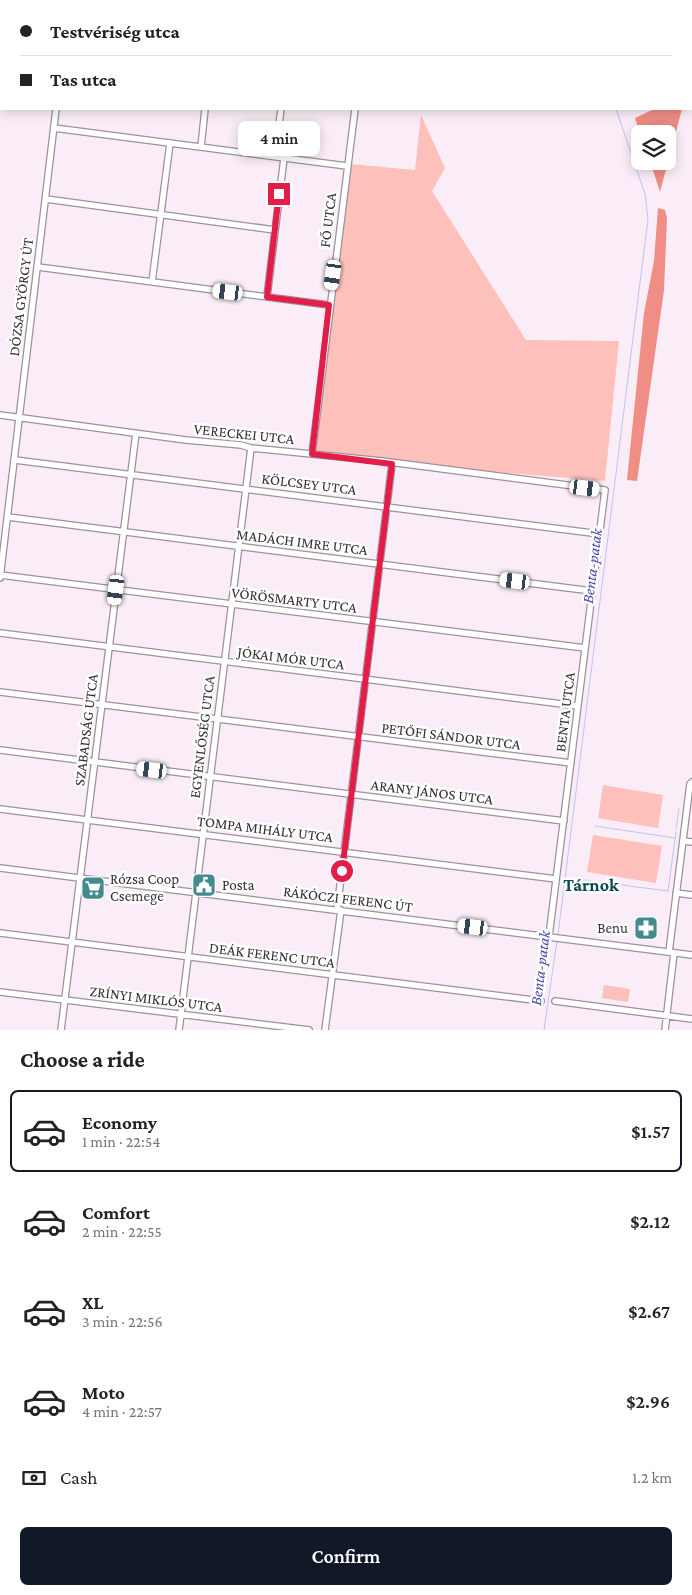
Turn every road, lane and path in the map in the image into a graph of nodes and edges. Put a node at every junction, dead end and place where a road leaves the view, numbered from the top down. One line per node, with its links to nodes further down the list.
1 (56, 110): 5 (street, DÓZSA GYÖRGY ÚT)
2 (205, 110): 7 (street)
3 (281, 110): 8 (street)
4 (356, 110): 10 (street, FŐ UTCA)
5 (54, 128): 6 (street); 11 (street, DÓZSA GYÖRGY ÚT)
6 (170, 143): 7 (street); 12 (street)
7 (201, 147): 8 (street)
8 (275, 156): 9 (street)
9 (284, 158): 10 (street); 13 (street)
10 (347, 166): 17 (street, FŐ UTCA)
11 (46, 199): 12 (street); 14 (street, DÓZSA GYÖRGY ÚT)
12 (161, 214): 13 (street); 15 (street)
13 (275, 230): 16 (street)
14 (38, 267): 15 (street); 19 (street, DÓZSA GYÖRGY ÚT)
15 (152, 282): 16 (street)
16 (267, 297): 17 (street)
17 (329, 305): 22 (street, FŐ UTCA)
18 (0, 415): 19 (street, VERECKEI UTCA)
19 (19, 418): 20 (street, VERECKEI UTCA); 23 (street, DÓZSA GYÖRGY ÚT)
20 (136, 433): 21 (street, VERECKEI UTCA); 25 (street, SZABADSÁG UTCA)
21 (251, 448): 22 (street, VERECKEI UTCA); 26 (street, EGYENLŐSÉG UTCA)
22 (312, 454): 24 (street, VERECKEI UTCA)
23 (14, 460): 25 (street, KÖLCSEY UTCA); 30 (street, DÓZSA GYÖRGY ÚT)
24 (392, 464): 27 (street, VERECKEI UTCA); 28 (street)
25 (130, 474): 26 (street, KÖLCSEY UTCA); 31 (street, SZABADSÁG UTCA)
26 (245, 489): 28 (street, KÖLCSEY UTCA); 33 (street, EGYENLŐSÉG UTCA)
27 (605, 490): 32 (street, BENTA UTCA)
28 (387, 507): 32 (street, KÖLCSEY UTCA); 34 (street)
29 (0, 518): 30 (street, MADÁCH IMRE UTCA)
30 (8, 518): 31 (street, MADÁCH IMRE UTCA); 35 (street, DÓZSA GYÖRGY ÚT)
31 (123, 533): 33 (street, MADÁCH IMRE UTCA); 36 (street, SZABADSÁG UTCA)
32 (600, 534): 37 (street, BENTA UTCA)
33 (238, 547): 34 (street, MADÁCH IMRE UTCA); 38 (street, EGYENLŐSÉG UTCA)
34 (380, 564): 37 (street, MADÁCH IMRE UTCA); 39 (street)
35 (0, 577): 36 (street, VÖRÖSMARTY UTCA)
36 (116, 590): 38 (street, VÖRÖSMARTY UTCA); 41 (street, SZABADSÁG UTCA)
37 (592, 591): 42 (street, BENTA UTCA)
38 (231, 604): 39 (street, VÖRÖSMARTY UTCA); 43 (street, EGYENLŐSÉG UTCA)
39 (373, 622): 42 (street, VÖRÖSMARTY UTCA); 44 (street)
40 (0, 633): 41 (street, JÓKAI MÓR UTCA)
41 (109, 647): 43 (street, JÓKAI MÓR UTCA); 46 (street, SZABADSÁG UTCA)
42 (585, 648): 47 (street, BENTA UTCA)
43 (224, 662): 44 (street, JÓKAI MÓR UTCA); 48 (street, EGYENLŐSÉG UTCA)
44 (366, 680): 47 (street, JÓKAI MÓR UTCA); 49 (street)
45 (0, 692): 46 (street, PETŐFI SÁNDOR UTCA)
46 (102, 705): 48 (street, PETŐFI SÁNDOR UTCA); 51 (street, SZABADSÁG UTCA)
47 (578, 706): 52 (street, BENTA UTCA)
48 (217, 719): 49 (street, PETŐFI SÁNDOR UTCA); 53 (street, EGYENLŐSÉG UTCA)
49 (358, 737): 52 (street, PETŐFI SÁNDOR UTCA); 55 (street)
50 (0, 750): 51 (street, ARANY JÁNOS UTCA)
51 (94, 762): 53 (street, ARANY JÁNOS UTCA); 57 (street, SZABADSÁG UTCA)
52 (571, 764): 58 (street, BENTA UTCA)
53 (209, 777): 55 (street, ARANY JÁNOS UTCA); 59 (street, EGYENLŐSÉG UTCA)
54 (691, 783): 60 (street)
55 (351, 795): 58 (street, ARANY JÁNOS UTCA); 62 (street)
56 (0, 809): 57 (street, TOMPA MIHÁLY UTCA)
57 (87, 820): 59 (street, TOMPA MIHÁLY UTCA); 64 (street, SZABADSÁG UTCA)
58 (564, 821): 65 (street, BENTA UTCA)
59 (202, 834): 62 (street, TOMPA MIHÁLY UTCA); 66 (street, EGYENLŐSÉG UTCA)
60 (683, 840): 61 (street); 67 (street)
61 (692, 842)
62 (344, 852): 65 (street, TOMPA MIHÁLY UTCA); 69 (street)
63 (0, 868): 64 (street, RÁKÓCZI FERENC ÚT)
64 (80, 878): 66 (street, RÁKÓCZI FERENC ÚT); 72 (street, SZABADSÁG UTCA)
65 (556, 879): 71 (street, BENTA UTCA)
66 (195, 892): 69 (street, RÁKÓCZI FERENC ÚT); 75 (street, EGYENLŐSÉG UTCA)
67 (676, 893): 68 (street); 73 (street)
68 (692, 896)
69 (339, 910): 71 (street, RÁKÓCZI FERENC ÚT); 76 (street)
70 (0, 933): 72 (street, DEÁK FERENC UTCA)
71 (549, 936): 73 (street, RÁKÓCZI FERENC ÚT)
72 (72, 942): 75 (street, DEÁK FERENC UTCA); 78 (street, SZABADSÁG UTCA)
73 (671, 952): 74 (street, RÁKÓCZI FERENC ÚT); 82 (street)
74 (692, 955)
75 (188, 957): 76 (street, DEÁK FERENC UTCA); 81 (street, EGYENLŐSÉG UTCA)
76 (332, 975): 79 (street, DEÁK FERENC UTCA); 87 (street)
77 (0, 992): 78 (street, ZRÍNYI MIKLÓS UTCA)
78 (65, 1000): 81 (street, ZRÍNYI MIKLÓS UTCA); 84 (street, SZABADSÁG UTCA)
79 (541, 1001)
80 (555, 1001): 82 (street)
81 (181, 1015): 85 (street, EGYENLŐSÉG UTCA); 86 (street, ZRÍNYI MIKLÓS UTCA)
82 (667, 1016): 83 (street); 88 (street)
83 (692, 1019)
84 (61, 1030)
85 (179, 1030)
86 (309, 1030)
87 (325, 1030)
88 (665, 1030)

